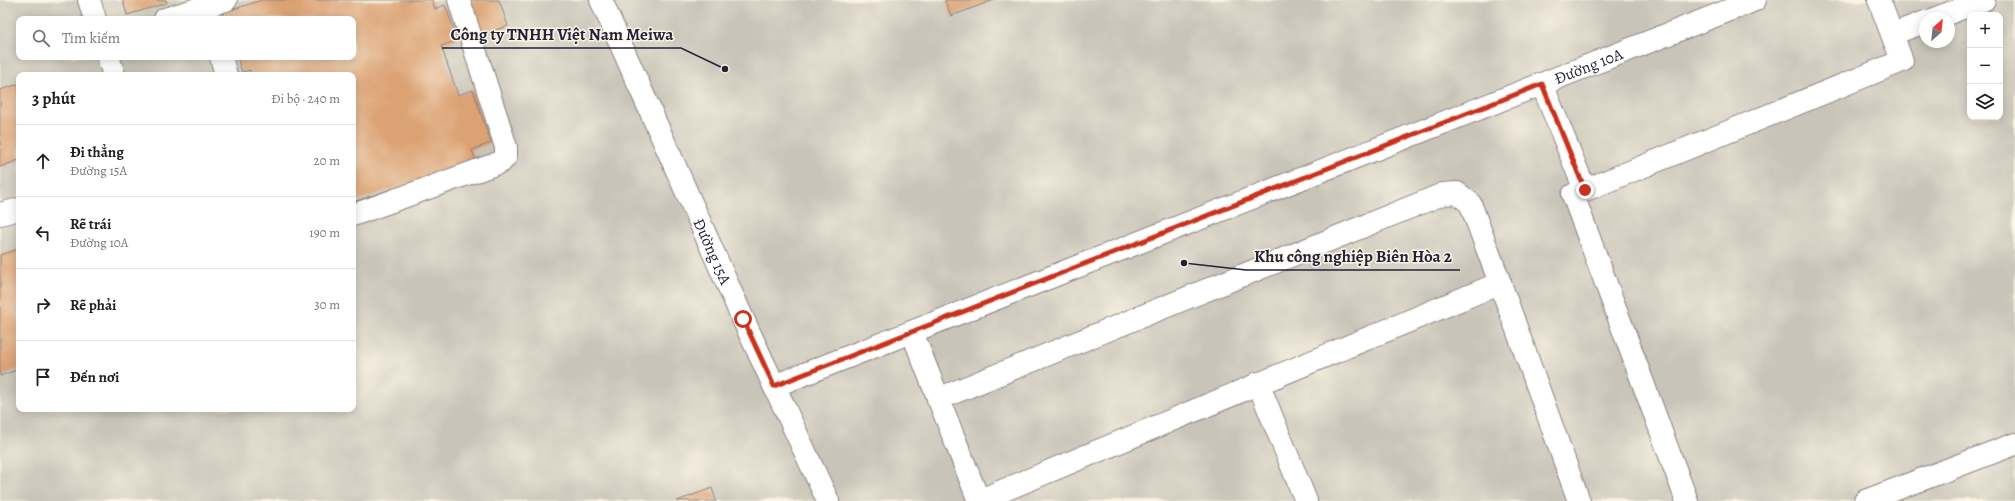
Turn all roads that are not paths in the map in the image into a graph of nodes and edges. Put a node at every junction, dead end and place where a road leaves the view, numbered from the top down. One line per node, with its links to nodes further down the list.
1 (89, 0): 10 (street)
2 (226, 0): 9 (street)
3 (459, 0): 22 (street)
4 (601, 0): 26 (street, Đường 15A)
5 (1755, 0): 18 (street, Đường 10A)
6 (1879, 0): 13 (street)
7 (1984, 0): 8 (street)
8 (1952, 12)
9 (206, 13): 11 (street)
10 (94, 16)
11 (186, 16)
12 (1919, 24): 13 (street)
13 (1892, 34): 19 (street)
14 (109, 60): 16 (street)
15 (222, 60): 17 (street)
16 (113, 72)
17 (225, 72)
18 (1542, 84): 19 (street); 24 (street, Đường 10A)
19 (1585, 190): 33 (street)
20 (16, 210): 21 (street)
21 (0, 214)
22 (356, 214)
23 (1500, 283): 25 (street); 27 (street); 32 (street)
24 (912, 332): 26 (street, Đường 10A); 27 (street)
25 (1258, 383): 30 (street); 31 (street)
26 (774, 386): 29 (street, Đường 15A)
27 (938, 400): 30 (street)
28 (2015, 444): 34 (street)
29 (828, 501)
30 (978, 501)
31 (1306, 501)
32 (1579, 501)
33 (1687, 501)
34 (1865, 501)

